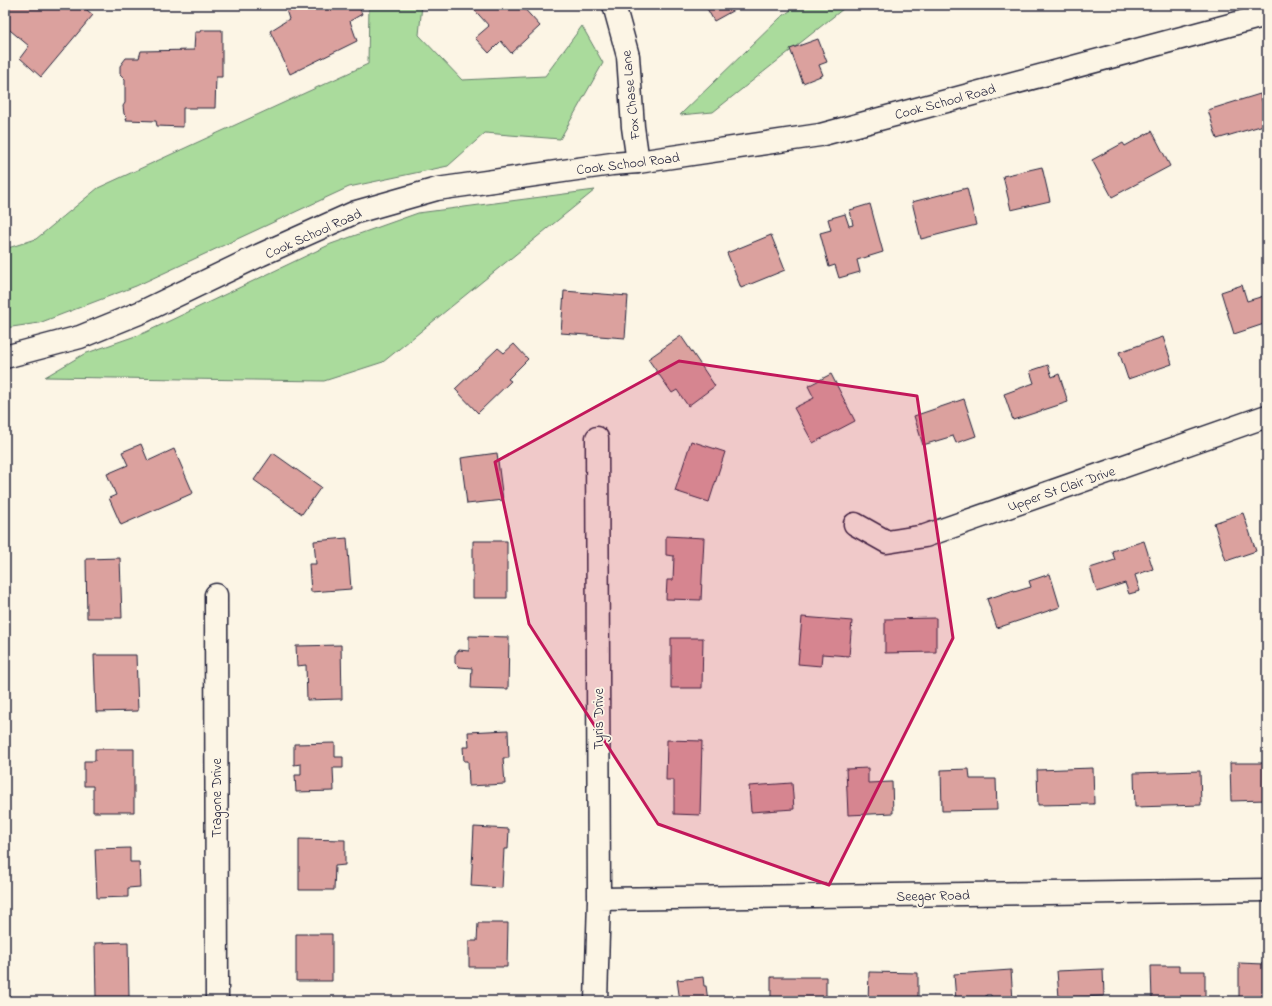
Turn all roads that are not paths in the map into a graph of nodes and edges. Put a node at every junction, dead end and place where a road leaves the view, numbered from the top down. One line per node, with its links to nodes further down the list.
1 (614, 5): 3 (street, Fox Chase Lane)
2 (1267, 15): 3 (street, Cook School Road)
3 (638, 162): 4 (street, Cook School Road)
4 (5, 357)
5 (1267, 416): 7 (street, Upper St Clair Drive)
6 (597, 438): 10 (street, Tyris Drive)
7 (855, 524)
8 (216, 595): 11 (street, Tragone Drive)
9 (1267, 890): 10 (street, Seegar Road)
10 (599, 899): 12 (street, Tyris Drive)
11 (217, 1001)
12 (596, 1001)

